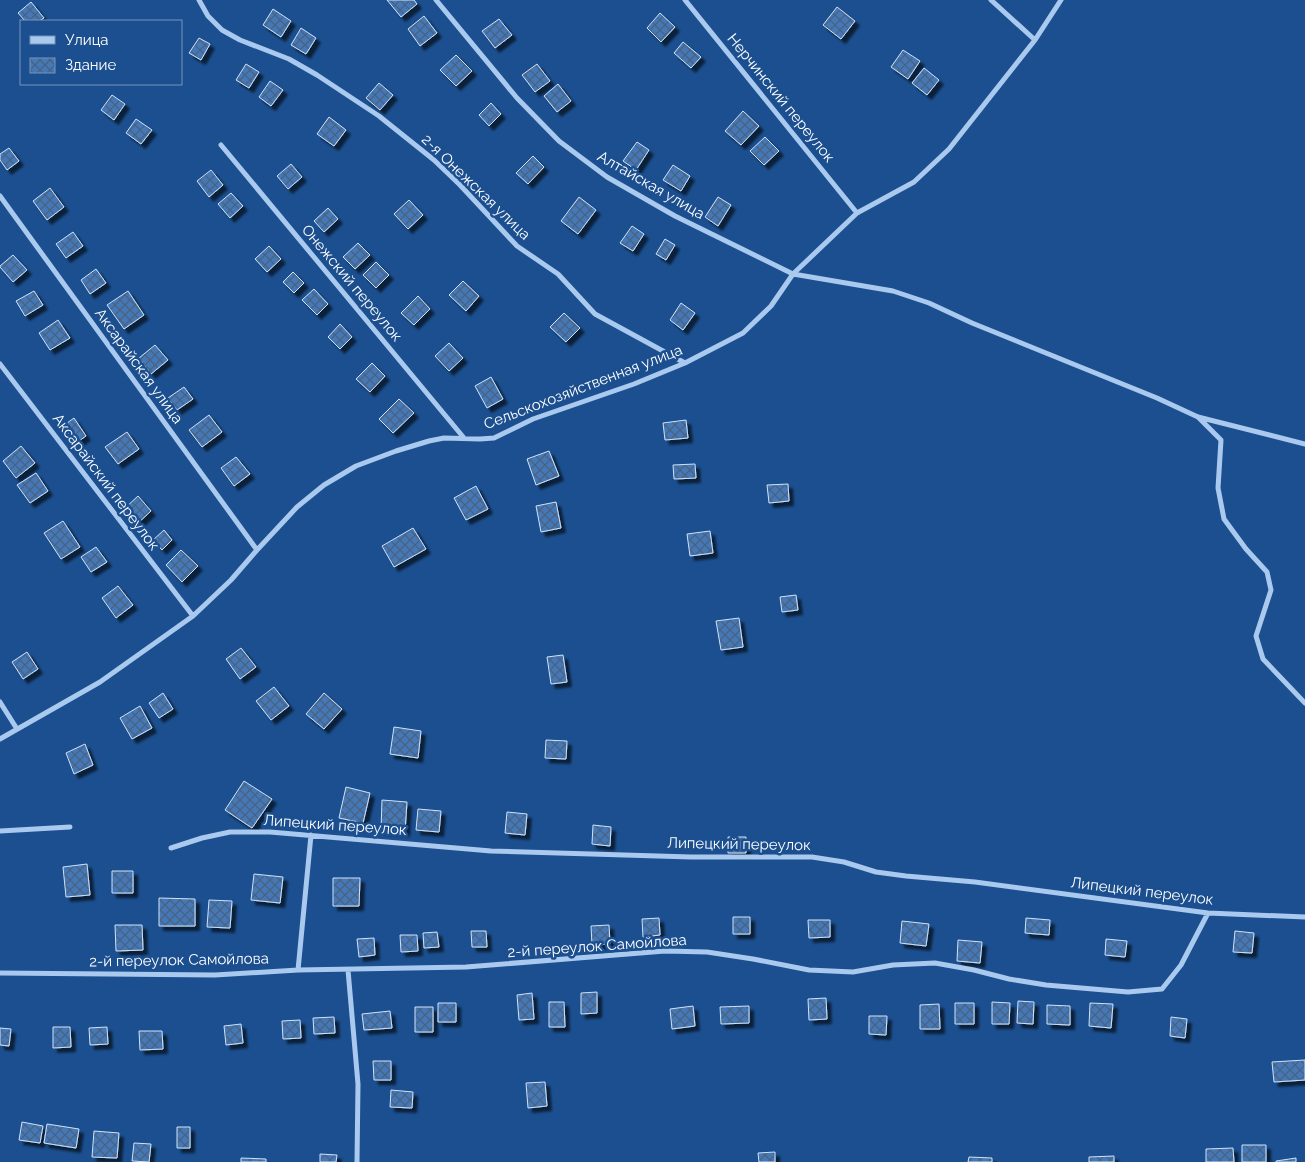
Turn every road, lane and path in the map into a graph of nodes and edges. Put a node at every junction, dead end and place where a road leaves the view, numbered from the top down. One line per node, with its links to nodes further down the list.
1 (199, 0): 11 (street, 2-я Онежская улица)
2 (436, 0): 10 (street, Алтайская улица)
3 (685, 0): 9 (street, Нерчинский переулок)
4 (991, 0): 6 (street)
5 (1061, 0): 6 (street, Сельскохозяйственная улица)
6 (1035, 40): 9 (street, Сельскохозяйственная улица)
7 (221, 145): 14 (street, Онежский переулок)
8 (0, 196): 16 (street, Аксарайская улица)
9 (857, 212): 10 (street, Сельскохозяйственная улица)
10 (793, 274): 11 (street, Сельскохозяйственная улица); 13 (street, Алтайская улица)
11 (684, 363): 14 (street, Сельскохозяйственная улица)
12 (0, 364): 17 (street, Аксарайский переулок)
13 (1198, 417): 15 (street); 19 (street)
14 (464, 438): 16 (street, Сельскохозяйственная улица)
15 (1305, 444)
16 (257, 550): 17 (street, Сельскохозяйственная улица)
17 (193, 616): 20 (street, Сельскохозяйственная улица)
18 (0, 702): 20 (street)
19 (1305, 703)
20 (17, 729): 21 (street, Сельскохозяйственная улица)
21 (0, 738)
22 (70, 827): 23 (street)
23 (0, 831)
24 (311, 835): 25 (street, Липецкий переулок); 26 (street, Липецкий переулок); 28 (street)
25 (171, 848)
26 (1208, 913): 27 (street, Липецкий переулок); 29 (street, 2-й переулок Самойлова)
27 (1305, 917)
28 (298, 970): 29 (street, 2-й переулок Самойлова); 30 (street, 2-й переулок Самойлова)
29 (348, 970): 31 (street)
30 (0, 973)
31 (357, 1162)

